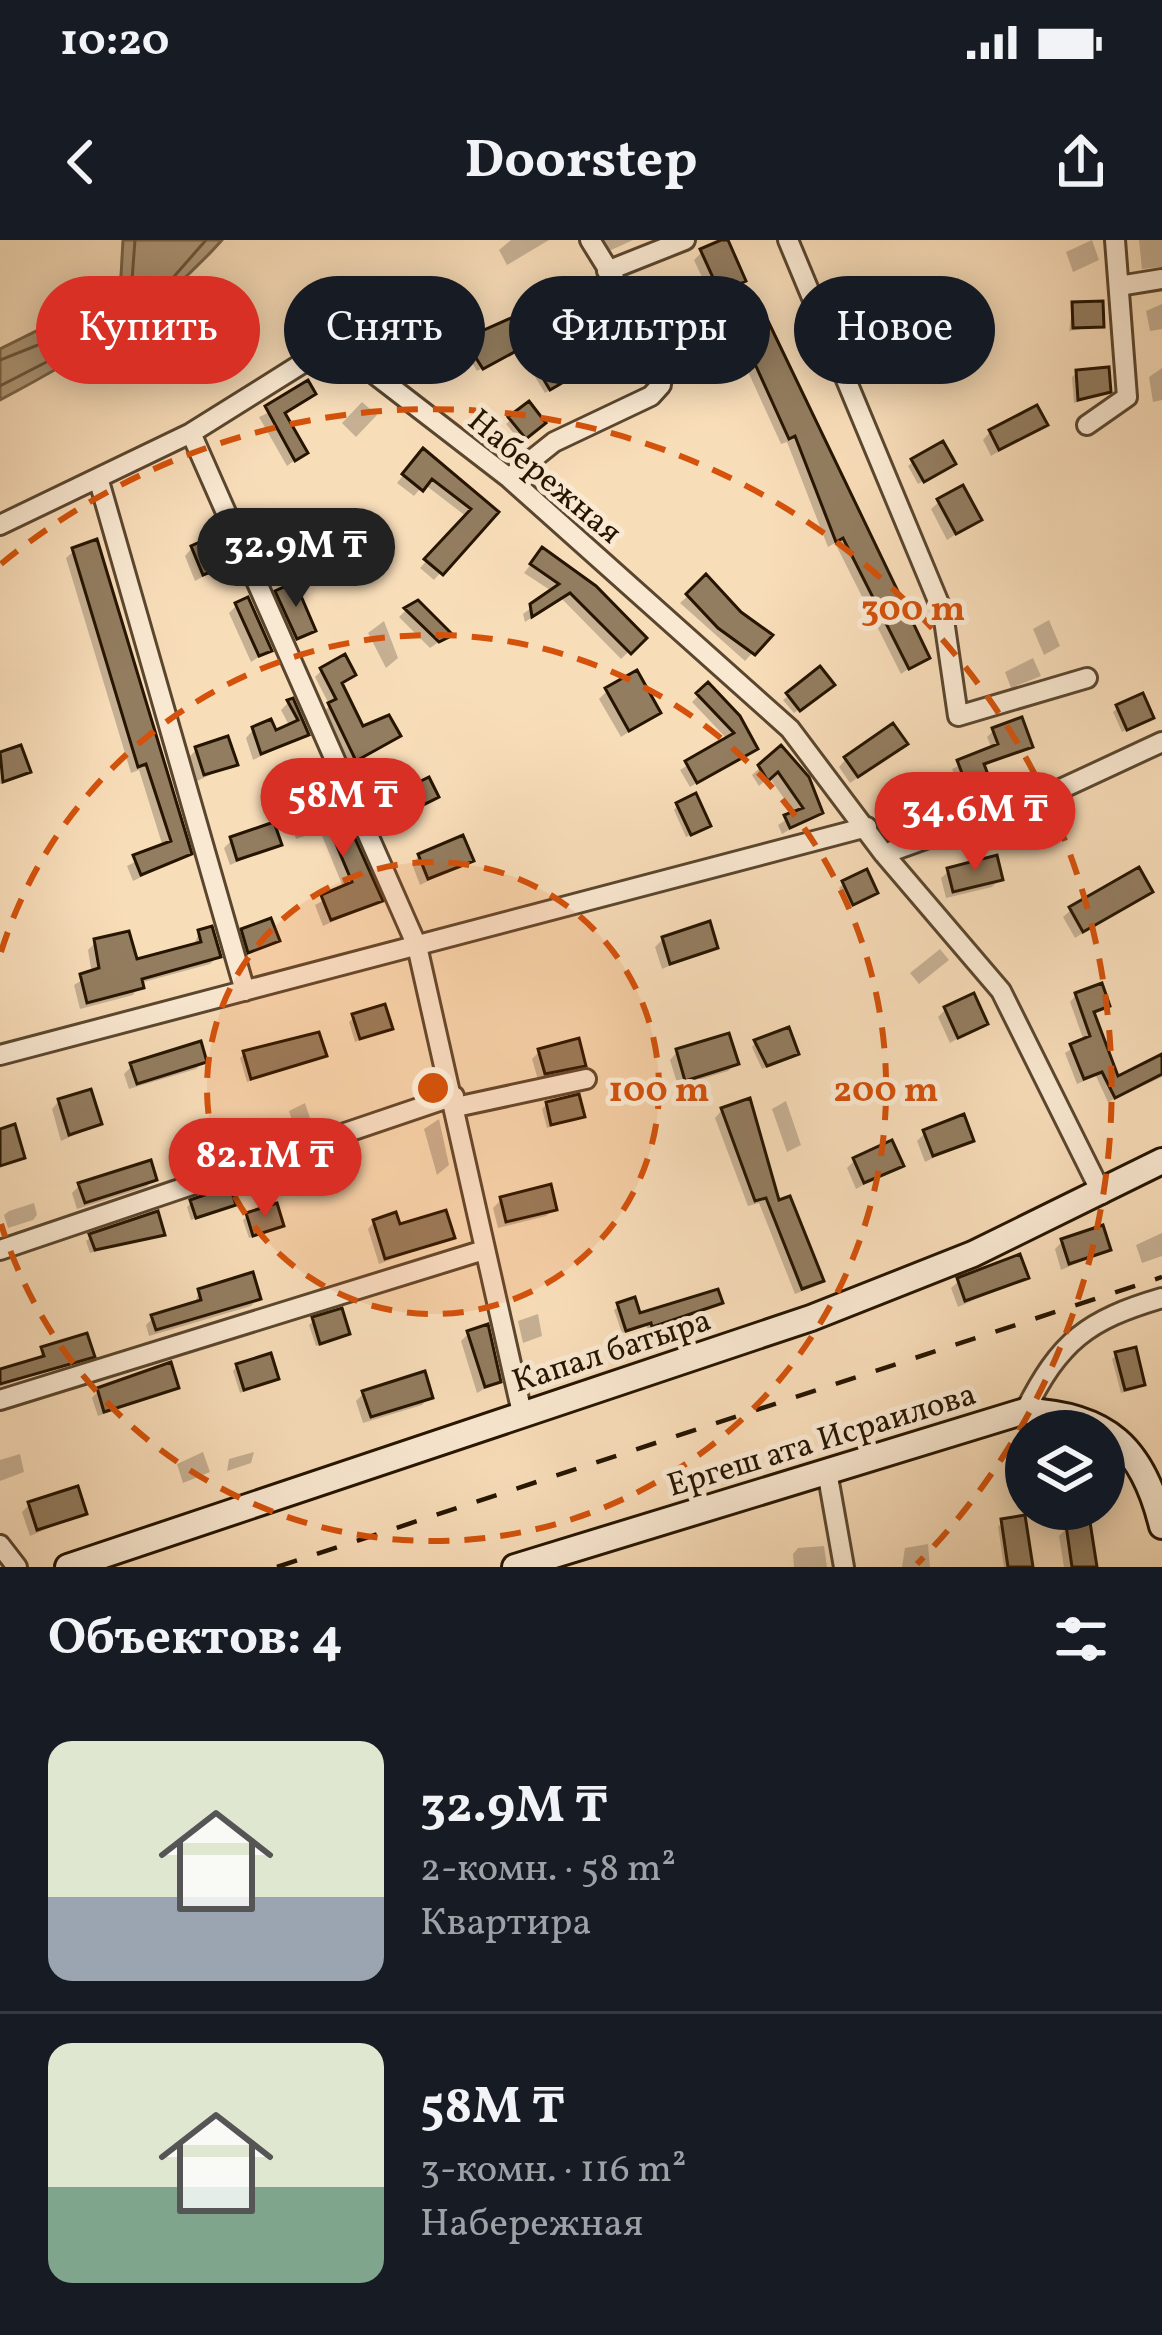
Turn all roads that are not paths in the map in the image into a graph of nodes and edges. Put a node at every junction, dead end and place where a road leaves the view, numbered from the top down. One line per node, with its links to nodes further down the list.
1 (590, 240): 5 (street)
2 (685, 240): 5 (street)
3 (788, 240): 13 (street)
4 (1115, 240): 7 (street)
5 (608, 271): 10 (street)
6 (1162, 279): 7 (street)
7 (1119, 286): 8 (street)
8 (1087, 425)
9 (191, 433): 10 (street, Набережная); 11 (street, Набережная); 17 (street)
10 (509, 478): 15 (street, Набережная)
11 (99, 481): 12 (street, Набережная); 18 (street)
12 (0, 525)
13 (1087, 678)
14 (1162, 742): 16 (street)
15 (867, 827): 16 (street, Набережная); 17 (street)
16 (884, 854): 23 (street, Набережная)
17 (417, 946): 18 (street); 21 (street)
18 (245, 991): 19 (street)
19 (0, 1055)
20 (586, 1079): 21 (street)
21 (455, 1101): 24 (street); 25 (street)
22 (1162, 1161): 23 (main road, Капал батыра)
23 (1102, 1194): 29 (main road, Капал батыра)
24 (0, 1250)
25 (484, 1250): 27 (street); 29 (street)
26 (1162, 1298): 28 (street)
27 (0, 1400)
28 (1024, 1410)
29 (523, 1414): 36 (main road, Капал батыра)
30 (1005, 1417): 32 (main road, Ергеш ата Исраилова)
31 (1125, 1446): 33 (main road, Ергеш ата Исраилова)
32 (827, 1472): 37 (main road, Ергеш ата Исраилова); 38 (street)
33 (1162, 1526)
34 (0, 1545): 35 (street)
35 (17, 1567)
36 (68, 1567)
37 (515, 1567)
38 (844, 1567)

